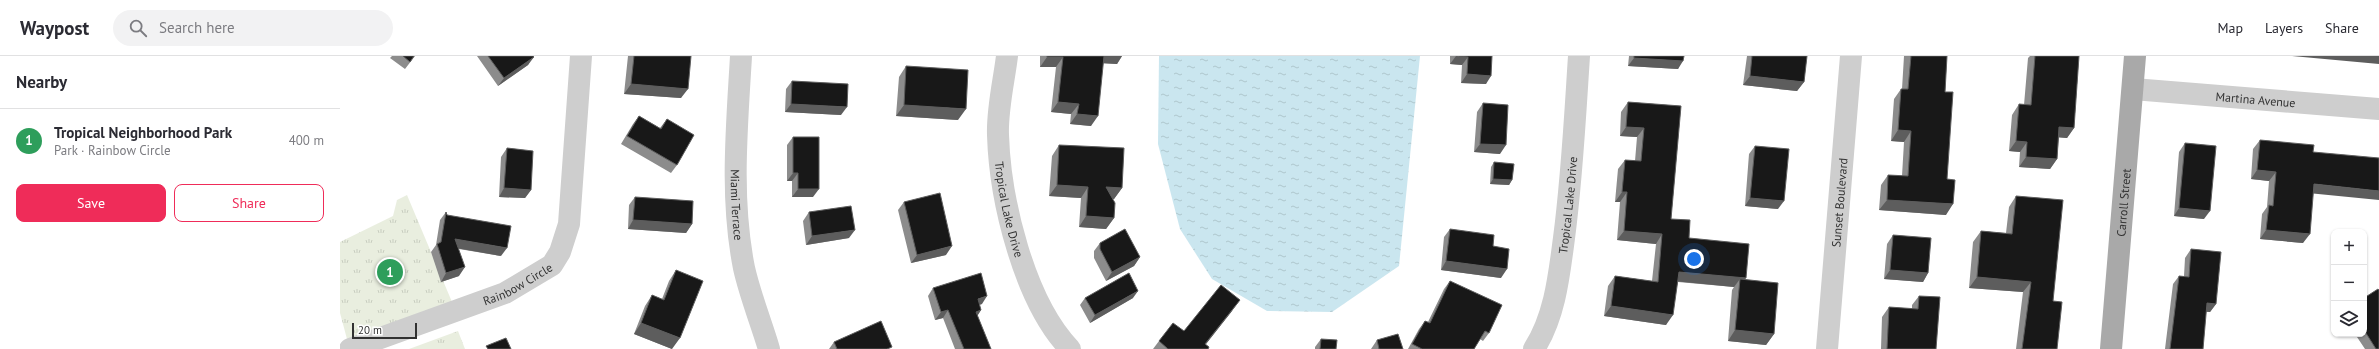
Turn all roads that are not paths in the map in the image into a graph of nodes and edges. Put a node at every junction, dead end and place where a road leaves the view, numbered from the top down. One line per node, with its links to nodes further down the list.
1 (581, 56): 9 (street, Rainbow Circle)
2 (741, 56): 10 (street, Miami Terrace)
3 (1007, 56): 11 (street, Tropical Lake Drive)
4 (1579, 56): 12 (street, Tropical Lake Drive)
5 (1851, 56): 13 (street, Sunset Boulevard)
6 (2135, 56): 7 (main road, Carroll Street)
7 (2133, 89): 8 (street, Martina Avenue); 14 (main road, Carroll Street)
8 (2379, 109)
9 (350, 349)
10 (769, 349)
11 (1070, 349)
12 (1534, 349)
13 (1826, 349)
14 (2111, 349)

